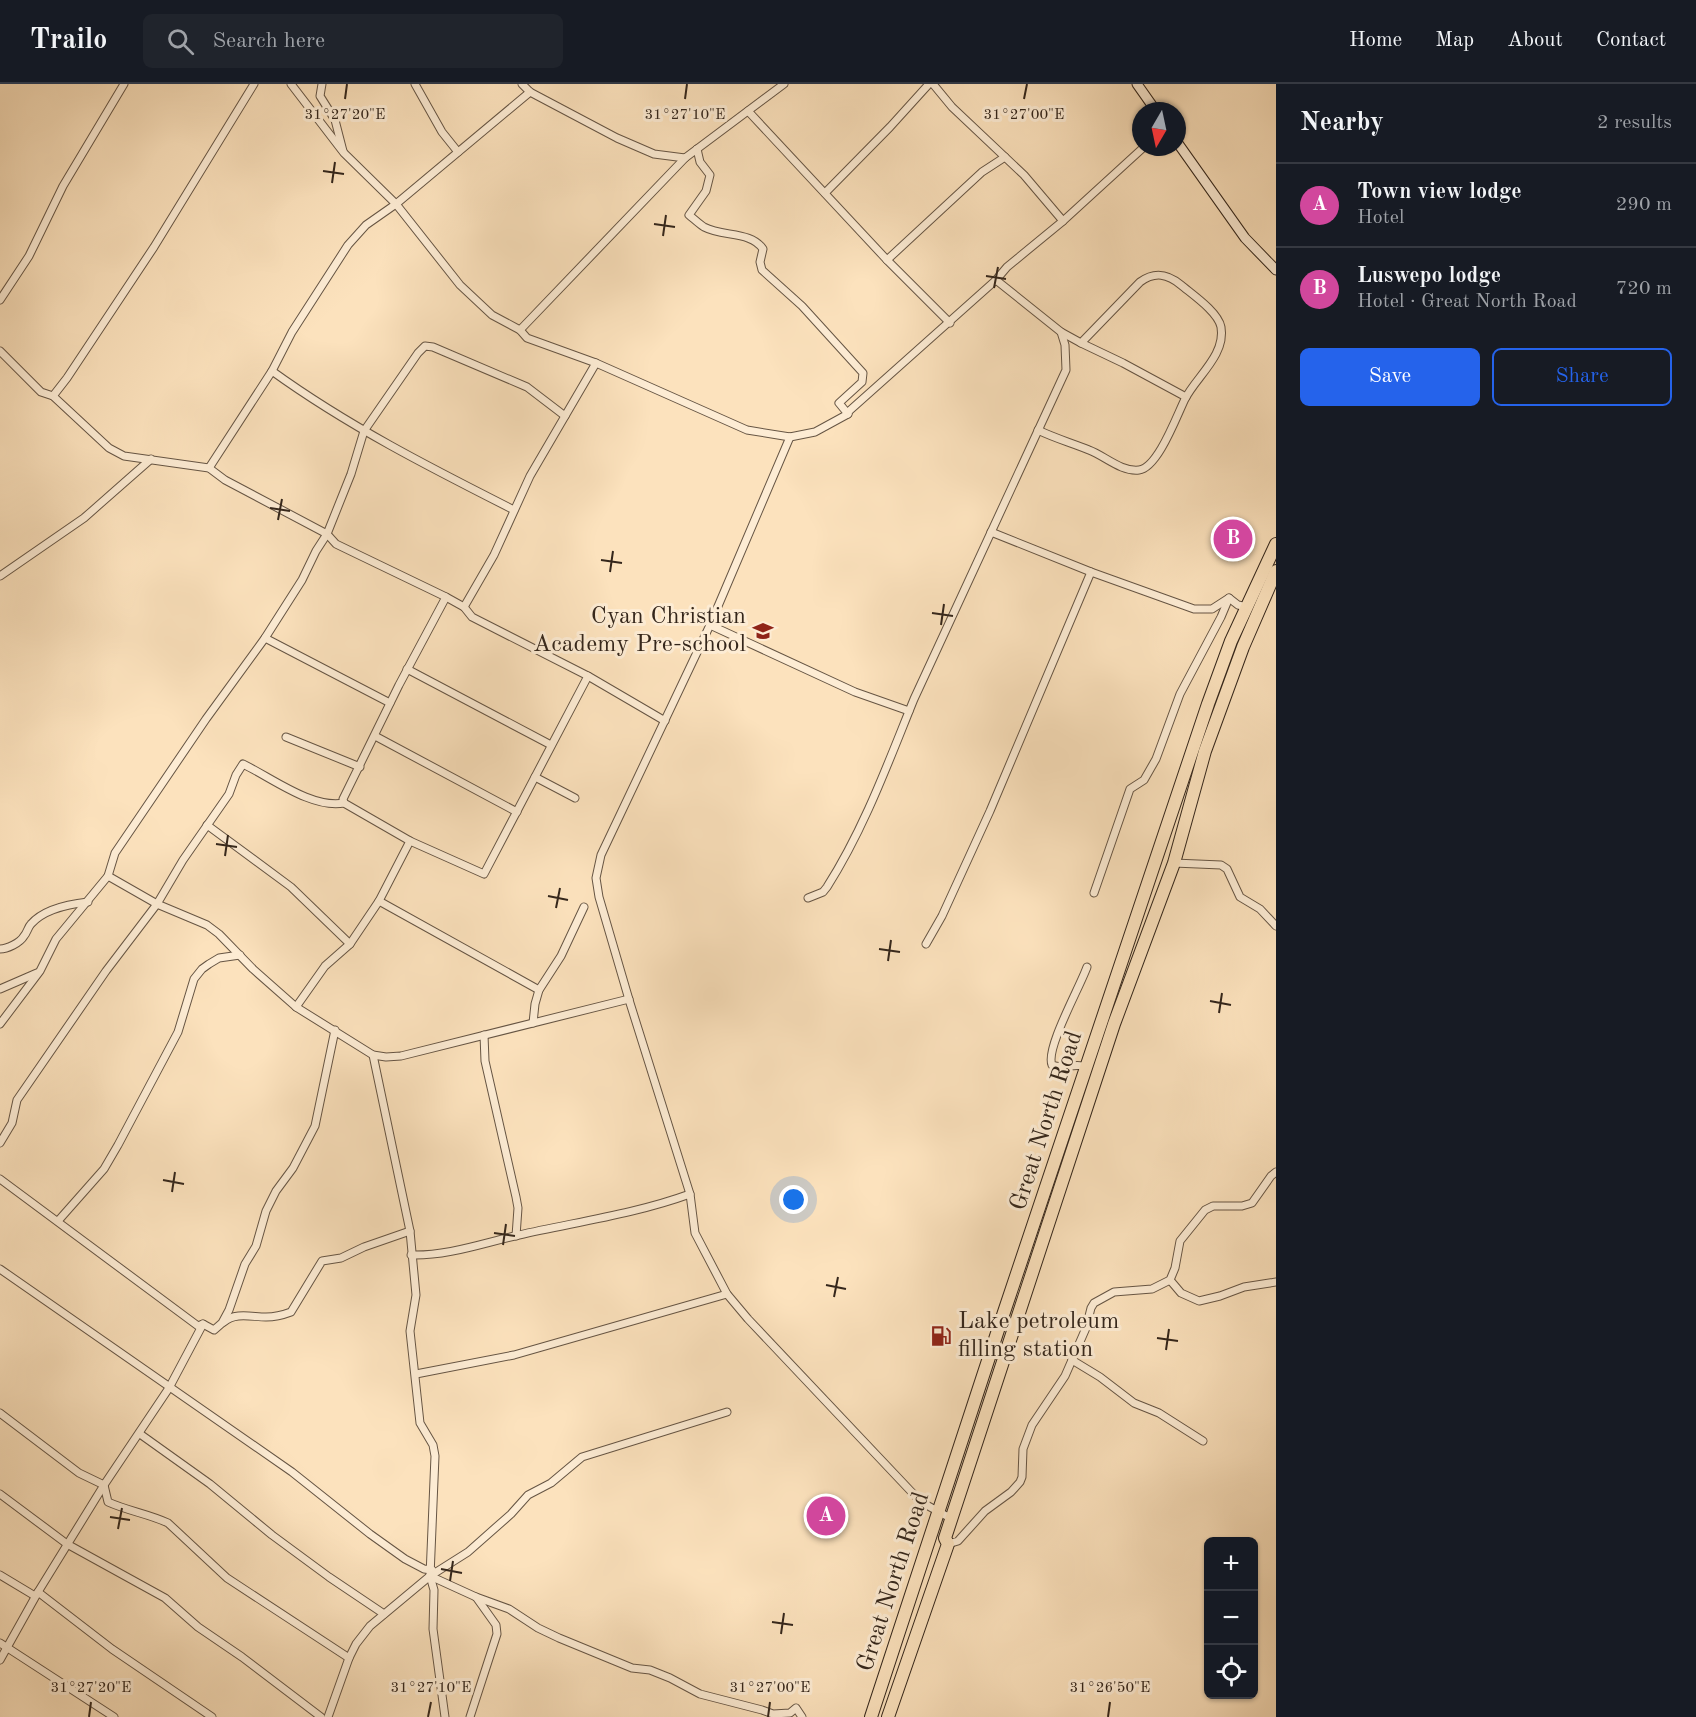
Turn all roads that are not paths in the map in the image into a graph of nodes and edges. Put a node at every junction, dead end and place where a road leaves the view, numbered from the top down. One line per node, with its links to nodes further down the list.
1 (124, 84): 26 (street)
2 (254, 84): 34 (street)
3 (291, 84): 15 (street)
4 (322, 84): 15 (street)
5 (414, 84): 14 (street)
6 (522, 84): 10 (street)
7 (784, 84): 12 (street)
8 (931, 84): 18 (street); 20 (street)
9 (1137, 84): 11 (main road)
10 (530, 92): 14 (street); 19 (street)
11 (1150, 102)
12 (748, 111): 13 (street); 20 (street)
13 (697, 149): 19 (street); 36 (street)
14 (458, 152): 21 (street)
15 (344, 153): 21 (street)
16 (1186, 155): 24 (main road)
17 (1134, 156): 22 (street)
18 (1005, 157): 22 (street); 23 (street)
19 (685, 158): 28 (street)
20 (825, 193): 23 (street)
21 (396, 204): 28 (street); 33 (street)
22 (1063, 221): 25 (street)
23 (887, 260): 27 (street)
24 (1276, 270)
25 (996, 280): 27 (street); 29 (street)
26 (0, 300)
27 (950, 323): 36 (street)
28 (520, 330): 32 (street)
29 (1061, 332): 30 (street); 38 (street)
30 (1081, 343): 35 (street); 35 (street)
31 (0, 351): 34 (street)
32 (596, 363): 37 (street); 40 (street)
33 (272, 371): 39 (street); 42 (street)
34 (52, 396): 41 (street)
35 (1186, 397): 38 (street)
36 (848, 414): 40 (street)
37 (565, 416): 39 (street); 43 (street)
38 (1038, 430): 44 (street)
39 (364, 431): 43 (street); 45 (street)
40 (790, 437): 54 (street)
41 (151, 459): 42 (street); 49 (street)
42 (209, 468): 45 (street)
43 (514, 510): 52 (street)
44 (991, 532): 48 (street); 59 (street)
45 (327, 534): 50 (street); 55 (street)
46 (1276, 544): 53 (highway, Great North Road)
47 (1276, 571): 71 (highway, Great North Road)
48 (1091, 573): 51 (street); 81 (street)
49 (0, 576)
50 (446, 597): 52 (street); 56 (street)
51 (1228, 598): 53 (street); 73 (street)
52 (464, 607): 57 (street)
53 (1247, 607): 95 (highway, Great North Road)
54 (710, 625): 59 (street); 60 (street)
55 (265, 638): 58 (street); 72 (street)
56 (407, 669): 58 (street); 63 (street)
57 (588, 676): 60 (street); 63 (street)
58 (390, 703): 61 (street)
59 (909, 711): 74 (street)
60 (665, 721): 88 (street)
61 (375, 736): 64 (street); 68 (street)
62 (286, 737): 64 (street)
63 (551, 745): 65 (street)
64 (360, 767): 67 (street)
65 (535, 777): 66 (street); 68 (street)
66 (575, 798)
67 (344, 803): 69 (street); 70 (street)
68 (517, 812): 70 (street)
69 (207, 825): 77 (street); 80 (street)
70 (410, 841): 75 (street)
71 (1174, 863): 79 (street); 120 (highway, Great North Road)
72 (108, 876): 76 (street); 77 (street)
73 (1094, 893)
74 (808, 898)
75 (379, 901): 80 (street); 87 (street)
76 (88, 902): 82 (street); 85 (street)
77 (157, 904): 83 (street); 96 (street)
78 (584, 907): 87 (street)
79 (1276, 926)
80 (350, 944): 89 (street)
81 (926, 944)
82 (0, 949)
83 (240, 955): 89 (street); 100 (street)
84 (1087, 967): 95 (street)
85 (40, 972): 86 (street); 90 (street)
86 (0, 989)
87 (539, 990): 91 (street)
88 (629, 999): 91 (street); 99 (street)
89 (296, 1007): 92 (street)
90 (0, 1023)
91 (533, 1023): 93 (street)
92 (335, 1030): 94 (street); 109 (street)
93 (484, 1035): 94 (street); 102 (street)
94 (373, 1055): 101 (street)
95 (1087, 1067): 119 (highway, Great North Road)
96 (0, 1143)
97 (1276, 1172): 105 (street)
98 (0, 1179): 100 (street)
99 (690, 1194): 102 (street); 107 (street)
100 (58, 1221): 108 (street)
101 (410, 1231): 103 (street); 109 (street)
102 (516, 1236): 103 (street)
103 (411, 1255): 111 (street)
104 (0, 1269): 112 (street)
105 (1170, 1280): 106 (street); 110 (street)
106 (1276, 1282)
107 (727, 1294): 111 (street); 119 (street)
108 (203, 1324): 109 (street); 112 (street)
109 (214, 1330)
110 (1072, 1360): 116 (street); 122 (street)
111 (416, 1374): 123 (street)
112 (169, 1388): 115 (street); 123 (street)
113 (727, 1412): 123 (street)
114 (0, 1413): 117 (street)
115 (140, 1434): 117 (street); 127 (street)
116 (1203, 1441)
117 (104, 1485): 121 (street); 129 (street)
118 (0, 1494): 121 (street)
119 (939, 1513): 120 (street); 138 (highway, Great North Road)
120 (952, 1519): 122 (highway, Great North Road)
121 (67, 1544): 125 (street); 133 (street)
122 (948, 1544): 139 (highway, Great North Road)
123 (431, 1573): 126 (street); 127 (street); 135 (street)
124 (0, 1575): 125 (street)
125 (36, 1594): 128 (street); 132 (street)
126 (476, 1598): 136 (street); 137 (street)
127 (384, 1614): 129 (street)
128 (3, 1645): 130 (street); 131 (street)
129 (349, 1658): 134 (street)
130 (0, 1660)
131 (114, 1717)
132 (212, 1717)
133 (321, 1717)
134 (328, 1717)
135 (445, 1717)
136 (470, 1717)
137 (802, 1717)
138 (871, 1717)
139 (888, 1717)

